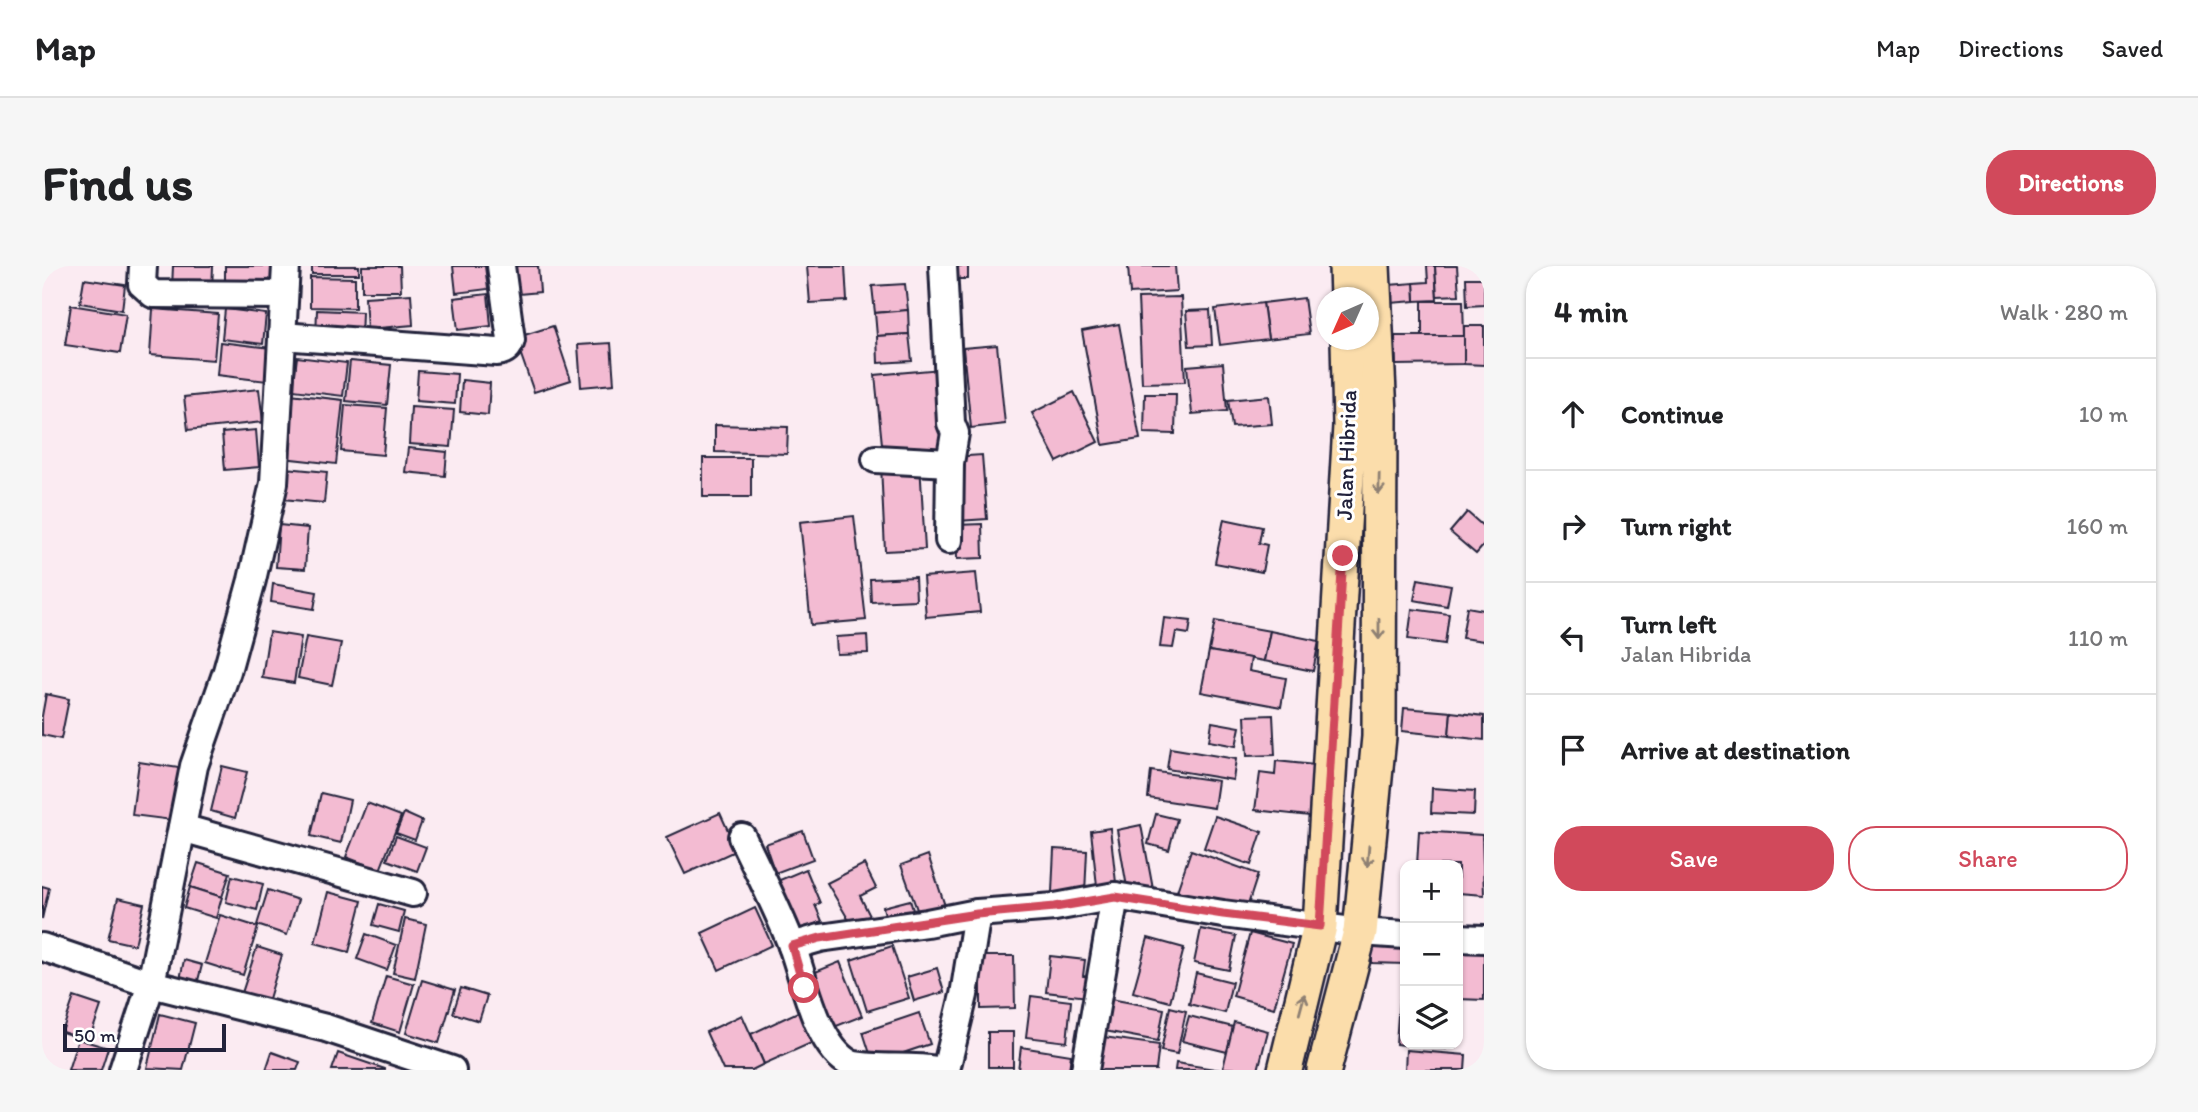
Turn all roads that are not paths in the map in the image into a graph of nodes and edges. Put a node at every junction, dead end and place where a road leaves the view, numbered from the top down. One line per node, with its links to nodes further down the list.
1 (143, 266): 8 (street)
2 (286, 266): 8 (street)
3 (501, 266): 9 (street)
4 (943, 266): 13 (street)
5 (1346, 266): 7 (main road)
6 (1373, 266): 11 (main road)
7 (1347, 287)
8 (284, 295): 9 (street)
9 (282, 336): 15 (street)
10 (1350, 350): 11 (main road, Jalan Hibrida)
11 (1365, 421): 20 (main road, Jalan Hibrida); 21 (main road, one-way to 21)
12 (876, 459): 13 (street)
13 (950, 463): 14 (street)
14 (949, 540)
15 (182, 828): 17 (street); 27 (street)
16 (742, 838): 25 (street)
17 (413, 893)
18 (1115, 897): 19 (street); 20 (street); 32 (street)
19 (977, 914): 25 (street); 31 (street)
20 (1320, 926): 21 (street); 33 (main road, Jalan Hibrida, one-way to 20)
21 (1360, 932): 22 (street); 34 (main road)
22 (1400, 935)
23 (1463, 938): 24 (street)
24 (1484, 939)
25 (792, 946): 30 (street)
26 (42, 947): 27 (street)
27 (151, 984): 28 (street); 29 (street)
28 (123, 1070)
29 (452, 1070)
30 (937, 1070)
31 (946, 1070)
32 (1085, 1070)
33 (1285, 1070)
34 (1324, 1070)

